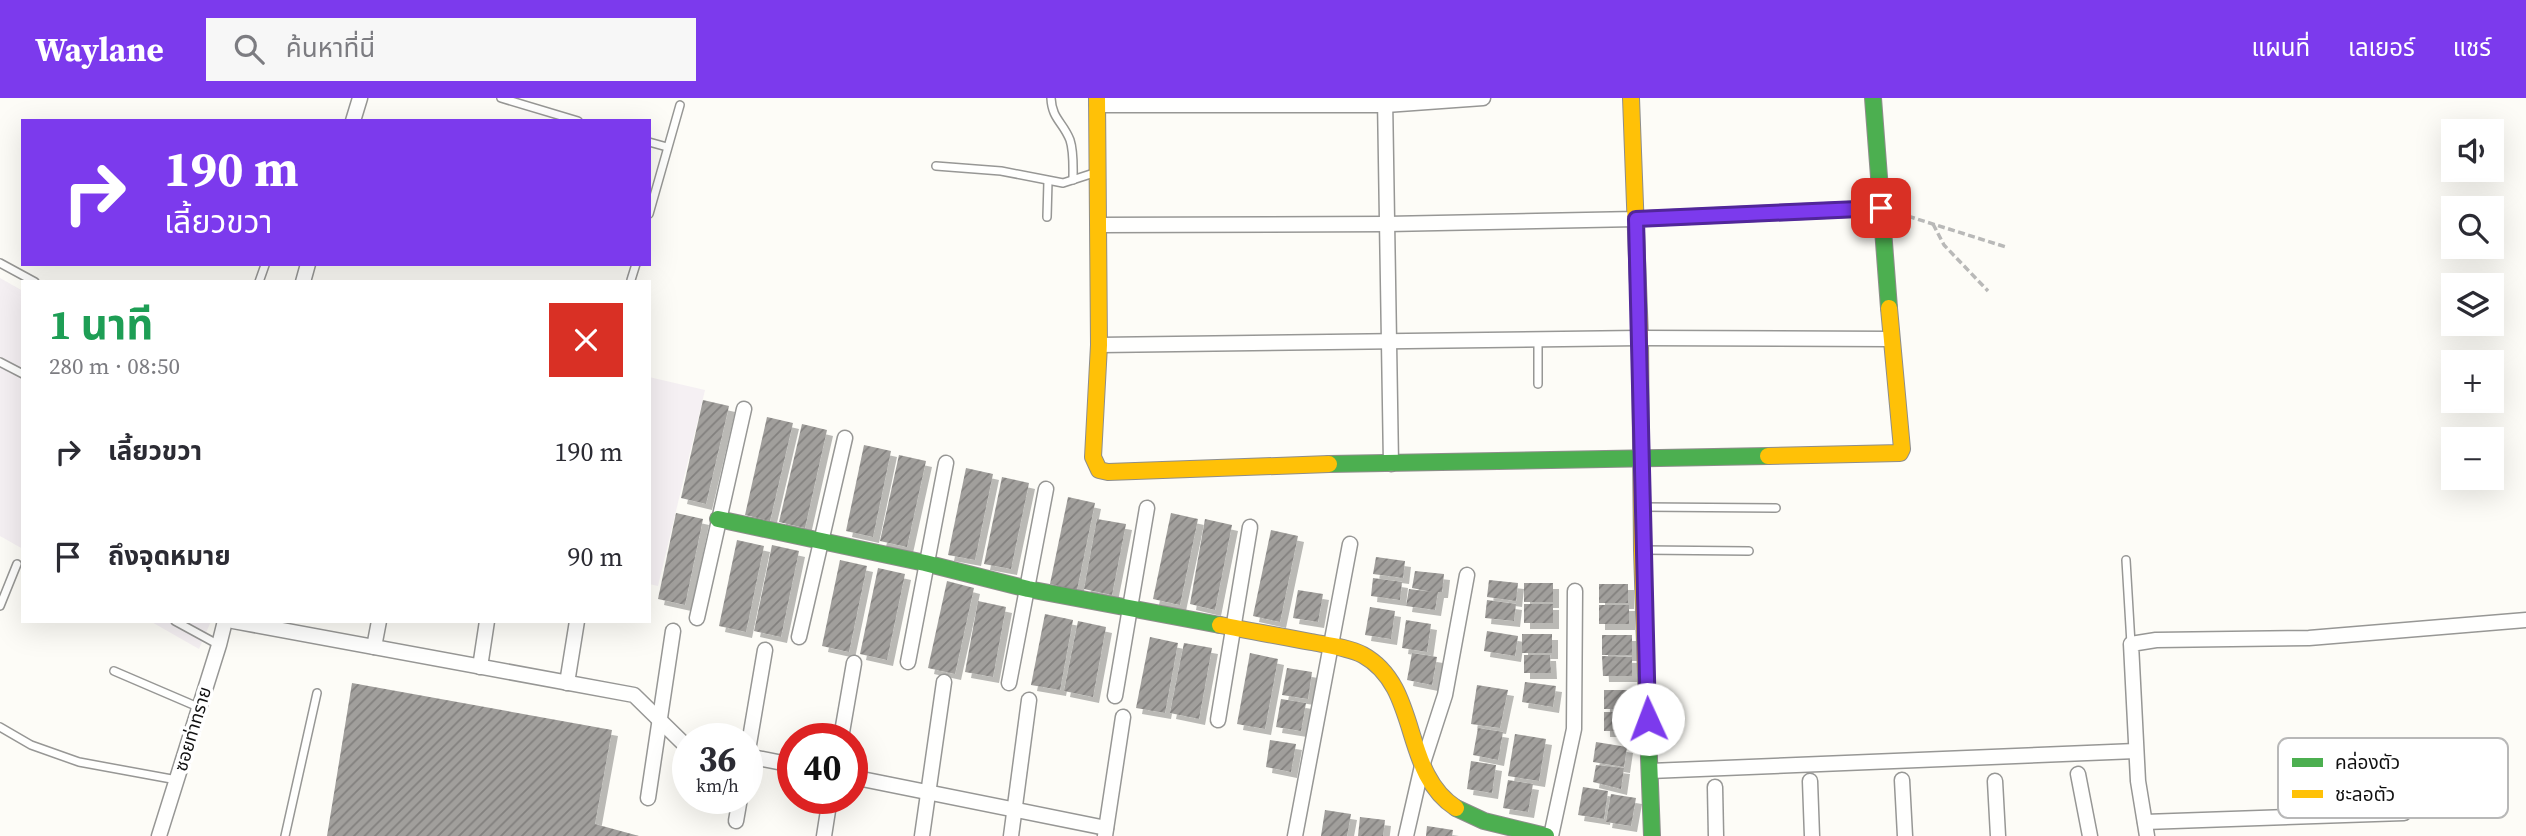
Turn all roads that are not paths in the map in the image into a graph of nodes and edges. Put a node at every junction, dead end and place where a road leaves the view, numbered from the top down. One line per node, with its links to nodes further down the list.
1 (360, 98): 10 (street)
2 (500, 98): 11 (lane)
3 (1051, 98): 16 (lane)
4 (1483, 98): 8 (street)
5 (1631, 98): 21 (street)
6 (1874, 98): 19 (street)
7 (1097, 101): 8 (street); 15 (street)
8 (1385, 102): 22 (street)
9 (680, 105): 13 (lane)
10 (354, 119)
11 (571, 119)
12 (651, 143): 13 (lane)
13 (667, 147): 18 (lane)
14 (936, 166): 17 (lane)
15 (1098, 171): 16 (lane); 23 (street)
16 (1073, 180): 17 (lane)
17 (1048, 181): 20 (lane)
18 (651, 207)
19 (1881, 208): 21 (street); 28 (street)
20 (1047, 217)
21 (1636, 219): 22 (street); 26 (street)
22 (1387, 223): 23 (street); 29 (street)
23 (1099, 225): 30 (street)
24 (0, 263): 25 (lane)
25 (31, 280)
26 (1640, 338): 27 (street); 28 (street); 36 (street)
27 (1538, 339): 29 (street); 33 (lane)
28 (1891, 339): 36 (street)
29 (1389, 342): 30 (street); 38 (street)
30 (1099, 345): 38 (street)
31 (0, 362): 32 (lane)
32 (21, 373)
33 (1538, 384)
34 (744, 409): 43 (street)
35 (845, 438): 45 (street)
36 (1640, 459): 38 (street); 40 (street)
37 (946, 463): 50 (street)
38 (1391, 464)
39 (1046, 489): 53 (street)
40 (1641, 507): 42 (lane); 47 (street)
41 (1147, 508): 56 (street)
42 (1776, 508)
43 (718, 519): 45 (street); 57 (street)
44 (1250, 527): 65 (street)
45 (820, 541): 50 (street); 67 (street)
46 (1350, 544): 70 (street)
47 (1642, 550): 48 (lane); 93 (street)
48 (1749, 551)
49 (2126, 560): 68 (lane)
50 (925, 563): 53 (street); 73 (street)
51 (17, 564): 55 (lane)
52 (1466, 575): 92 (street)
53 (1028, 589): 56 (street); 79 (street)
54 (1575, 591): 118 (street)
55 (0, 606)
56 (1129, 609): 65 (street); 81 (street)
57 (697, 618)
58 (2526, 620): 68 (street)
59 (180, 623): 69 (lane)
60 (224, 623): 69 (street, ซอยท่าทราย)
61 (244, 623): 71 (street)
62 (379, 623): 71 (street)
63 (487, 623): 75 (street)
64 (577, 623): 78 (street)
65 (1234, 630): 70 (street); 86 (street)
66 (673, 631): 85 (street)
67 (799, 637)
68 (2131, 644): 90 (street)
69 (219, 645): 83 (street, ซอยท่าทราย)
70 (1331, 646): 92 (street); 116 (street)
71 (374, 647): 75 (street)
72 (765, 650): 91 (street)
73 (908, 662)
74 (854, 663): 87 (street)
75 (480, 667): 78 (street)
76 (114, 671): 83 (lane)
77 (944, 682): 101 (street)
78 (567, 683): 85 (street)
79 (1009, 683)
80 (317, 693): 112 (lane)
81 (1115, 696)
82 (1030, 700): 103 (street)
83 (198, 707): 95 (street, ซอยท่าทราย)
84 (1123, 717): 109 (street)
85 (660, 720): 89 (street); 102 (street)
86 (1218, 720)
87 (844, 723)
88 (0, 727): 95 (lane)
89 (672, 730)
90 (2136, 751): 93 (street); 108 (street)
91 (777, 762)
92 (1422, 766): 110 (street); 117 (street)
93 (1650, 771): 119 (street)
94 (2078, 774): 124 (street)
95 (177, 780): 111 (street, ซอยท่าทราย)
96 (868, 780): 101 (street)
97 (1902, 780): 122 (street)
98 (1995, 780): 123 (street)
99 (1810, 781): 121 (street)
100 (1715, 787): 120 (street)
101 (928, 793): 103 (street); 114 (street)
102 (648, 797)
103 (1014, 810): 109 (street); 115 (street)
104 (737, 814): 107 (street)
105 (827, 814): 113 (street)
106 (2323, 818): 108 (street)
107 (736, 821)
108 (2146, 829)
109 (1106, 832)
110 (1513, 832): 118 (street)
111 (159, 836)
112 (285, 836)
113 (824, 836)
114 (922, 836)
115 (1011, 836)
116 (1295, 836)
117 (1406, 836)
118 (1548, 836)
119 (1652, 836)
120 (1716, 836)
121 (1812, 836)
122 (1905, 836)
123 (1998, 836)
124 (2090, 836)

